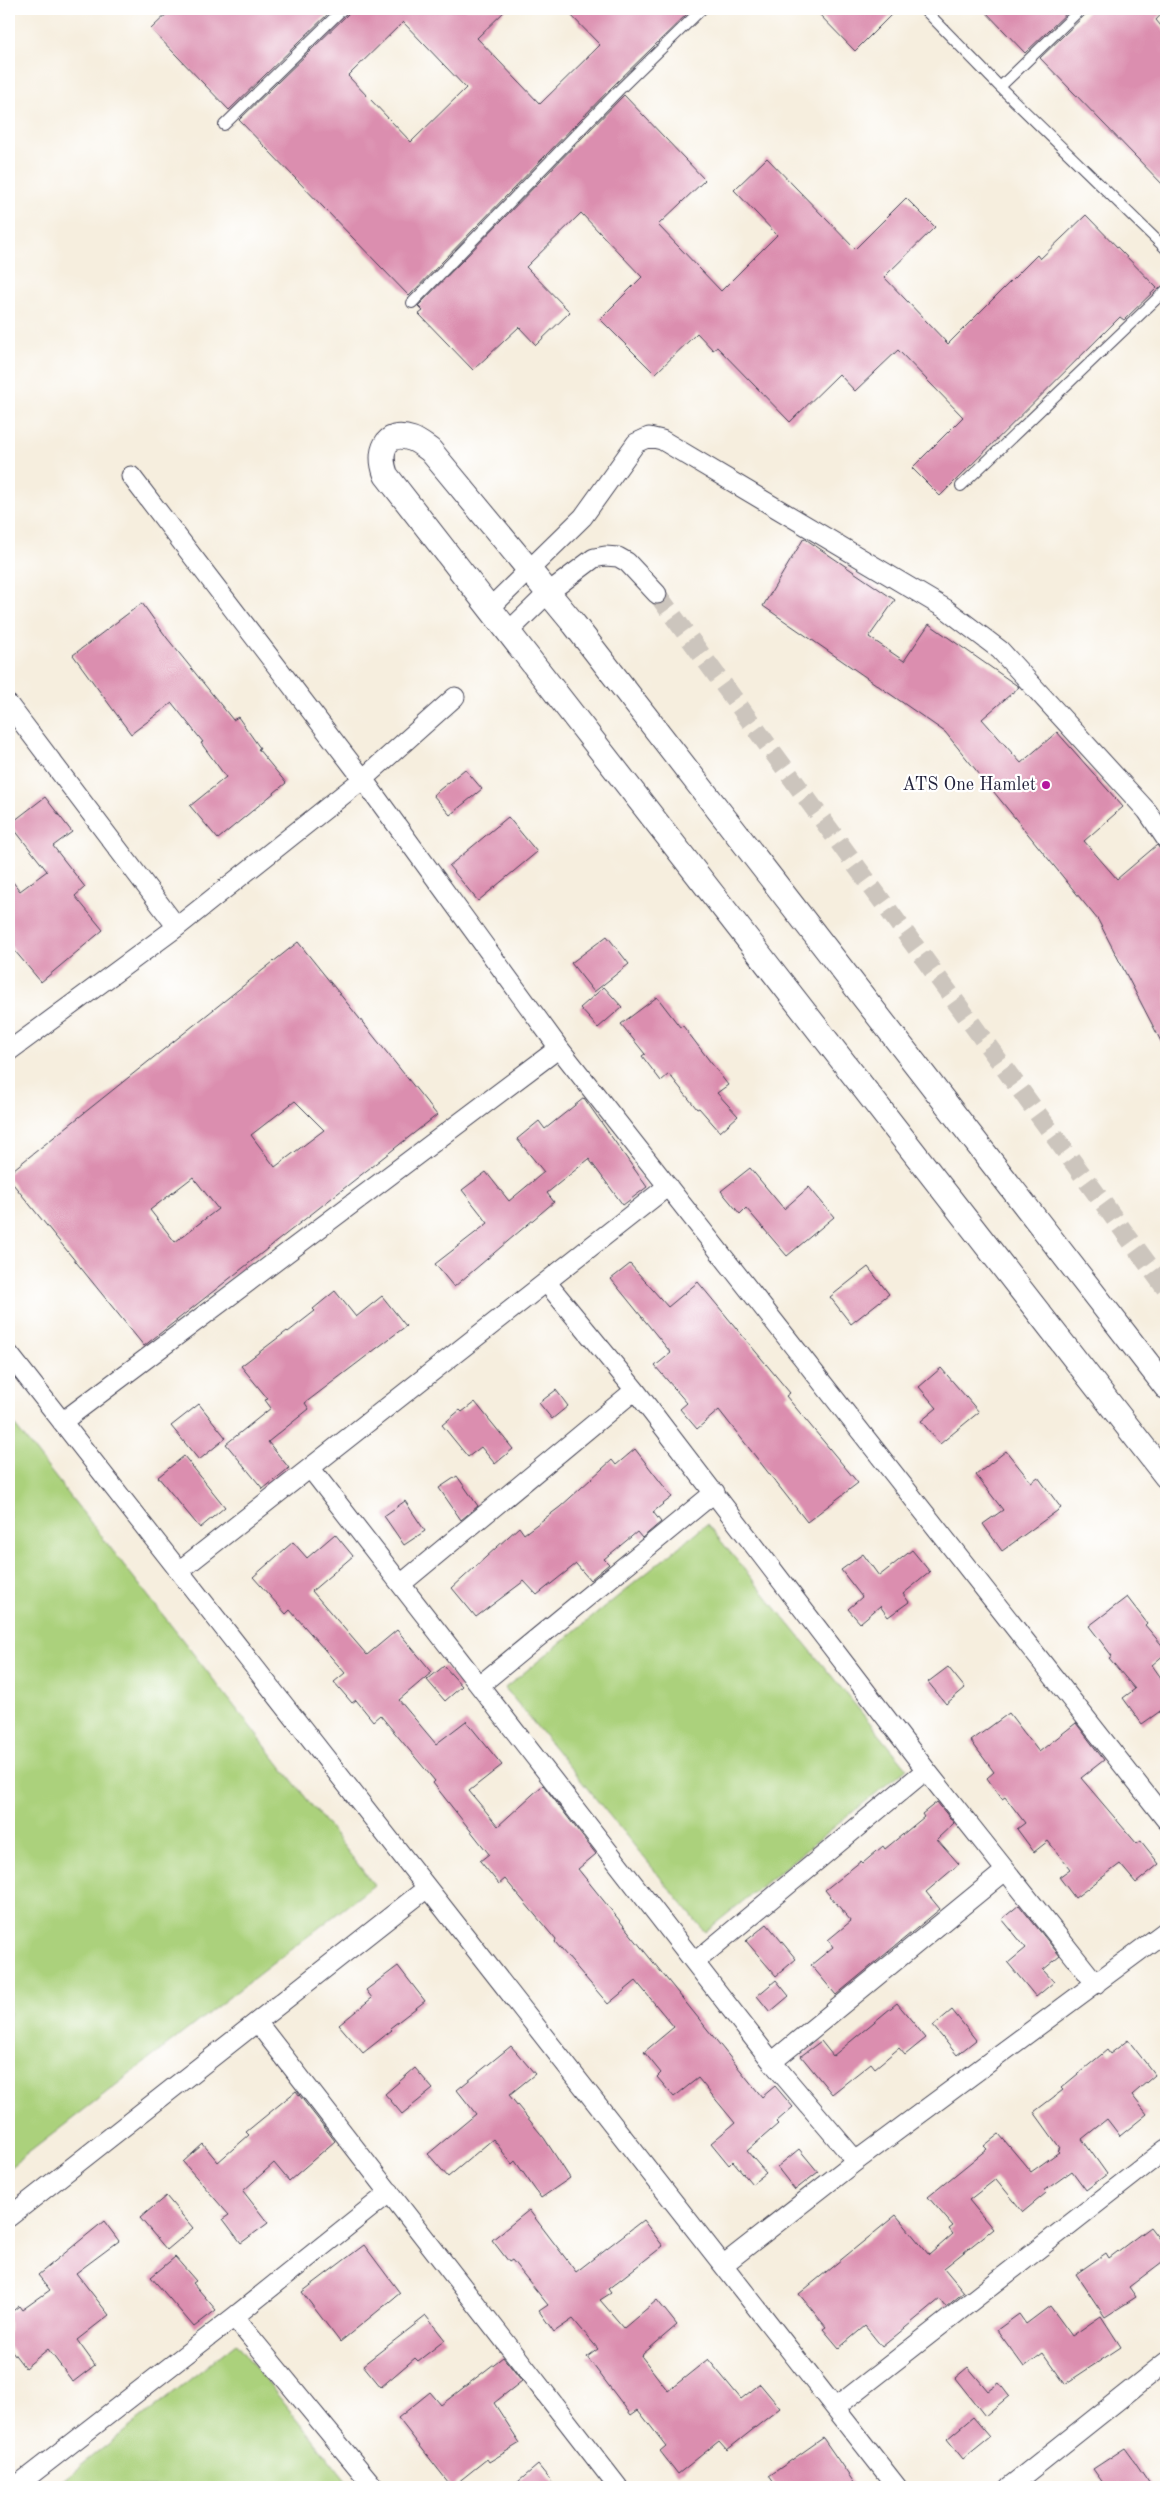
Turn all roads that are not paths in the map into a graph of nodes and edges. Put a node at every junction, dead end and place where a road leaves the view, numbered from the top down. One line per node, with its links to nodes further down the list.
1 (343, 9): 6 (lane)
2 (702, 9): 9 (lane)
3 (924, 9): 5 (lane)
4 (1081, 9): 5 (lane)
5 (1000, 88): 7 (lane)
6 (224, 124)
7 (1166, 249)
8 (1166, 290): 11 (lane)
9 (412, 303)
10 (132, 476): 19 (street)
11 (960, 486)
12 (529, 568): 13 (street); 15 (street); 15 (street); 20 (street)
13 (549, 592): 14 (street); 16 (street); 27 (street)
14 (657, 594)
15 (491, 607): 16 (street)
16 (509, 631): 31 (street)
17 (455, 697): 19 (street)
18 (9, 705): 21 (street)
19 (364, 779): 21 (street); 22 (street)
20 (1166, 839)
21 (177, 927): 23 (street)
22 (559, 1048): 24 (street); 29 (street)
23 (9, 1050)
24 (668, 1186): 25 (street); 37 (street)
25 (547, 1283): 28 (street); 30 (street)
26 (9, 1354): 29 (street)
27 (1166, 1387)
28 (635, 1390): 32 (street); 34 (street)
29 (62, 1422): 33 (street)
30 (311, 1469): 33 (street); 34 (street)
31 (1166, 1476)
32 (715, 1492): 35 (street); 36 (street)
33 (179, 1571): 39 (street)
34 (401, 1584): 35 (street)
35 (480, 1685): 41 (street)
36 (926, 1770): 38 (street); 41 (street)
37 (1166, 1820)
38 (1005, 1871): 42 (street); 44 (street)
39 (427, 1888): 43 (street); 49 (street)
40 (1166, 1931): 42 (street)
41 (694, 1962): 44 (street)
42 (1096, 1984): 46 (street)
43 (258, 2022): 47 (street); 48 (street)
44 (772, 2062): 46 (street)
45 (1166, 2149): 52 (street)
46 (856, 2161): 49 (street)
47 (390, 2192): 50 (street); 55 (street)
48 (9, 2217)
49 (723, 2265): 52 (street)
50 (234, 2317): 53 (street); 54 (street)
51 (1166, 2362): 57 (street)
52 (835, 2408): 56 (street)
53 (15, 2487)
54 (374, 2487)
55 (618, 2487)
56 (897, 2487)
57 (1009, 2487)

